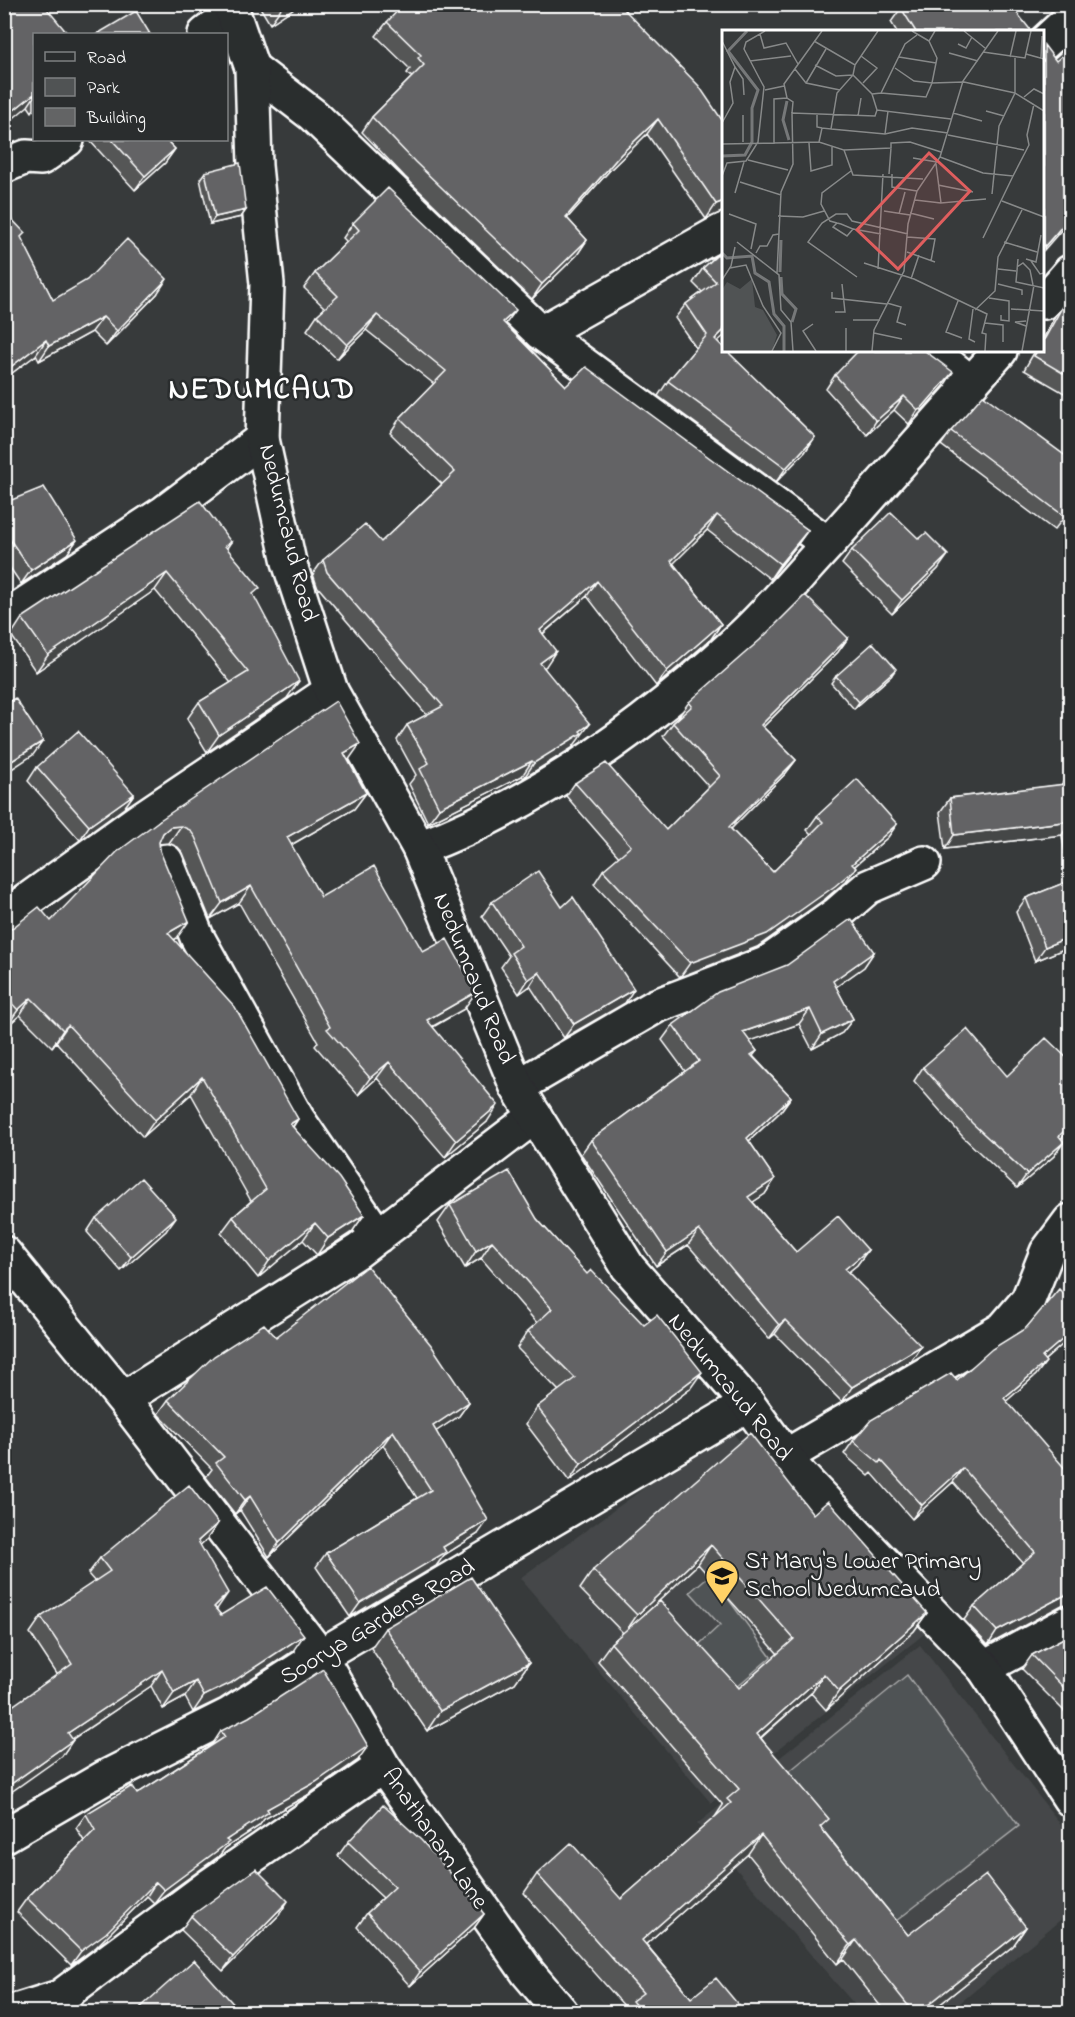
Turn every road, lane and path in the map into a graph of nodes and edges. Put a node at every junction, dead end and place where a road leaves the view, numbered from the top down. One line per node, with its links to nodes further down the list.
1 (231, 9): 3 (street); 5 (street, Nedumcaud Road)
2 (1071, 19): 4 (street)
3 (206, 33)
4 (1045, 42)
5 (252, 68): 11 (street); 15 (street, Nedumcaud Road)
6 (66, 141): 7 (street)
7 (4, 166)
8 (722, 231): 11 (street)
9 (1071, 272): 10 (street)
10 (1045, 301)
11 (541, 333): 16 (street)
12 (931, 352): 14 (street)
13 (999, 352): 14 (street)
14 (971, 383): 16 (street)
15 (262, 439): 17 (street); 18 (street, Nedumcaud Road)
16 (828, 544): 19 (street)
17 (4, 618)
18 (331, 691): 19 (street, Nedumcaud Road); 22 (street)
19 (419, 848): 23 (street, Nedumcaud Road)
20 (166, 861): 26 (street)
21 (924, 862): 23 (street)
22 (4, 917)
23 (517, 1087): 24 (street, Nedumcaud Road)
24 (535, 1116): 26 (street); 29 (street, Nedumcaud Road)
25 (1071, 1221): 30 (street)
26 (378, 1236): 28 (street)
27 (4, 1253): 28 (street, Anathanam Lane)
28 (123, 1399): 32 (street, Anathanam Lane)
29 (748, 1404): 30 (street, Nedumcaud Road); 32 (street, Soorya Gardens Road)
30 (786, 1456): 33 (street, Nedumcaud Road)
31 (1071, 1622): 33 (street)
32 (320, 1656): 34 (street, Anathanam Lane); 36 (street, Soorya Gardens Road)
33 (984, 1668): 35 (street, Nedumcaud Road)
34 (383, 1766): 37 (street); 38 (street, Anathanam Lane)
35 (1071, 1799)
36 (4, 1836)
37 (12, 2013)
38 (561, 2013)

